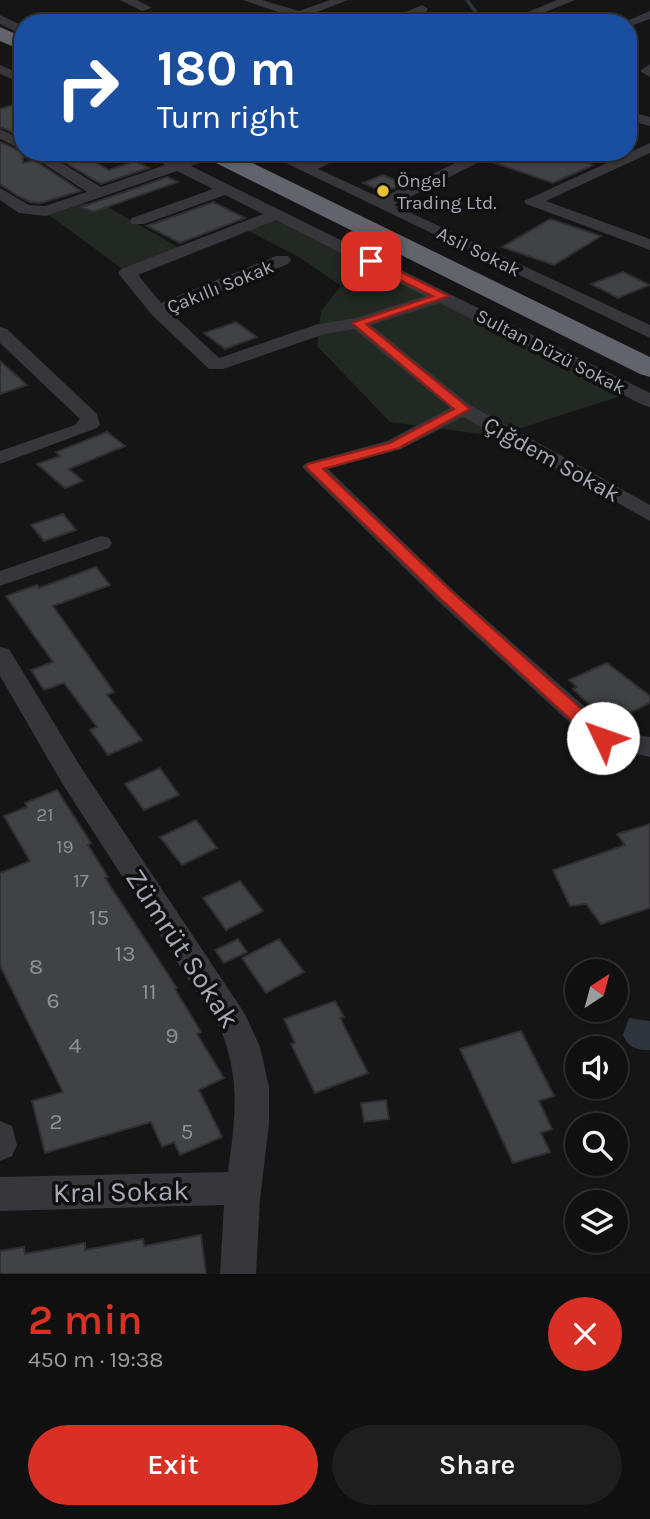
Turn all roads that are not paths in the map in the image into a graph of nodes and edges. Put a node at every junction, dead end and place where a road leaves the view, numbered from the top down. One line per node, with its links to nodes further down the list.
1 (126, 0): 5 (street)
2 (249, 0): 7 (street)
3 (342, 0): 8 (street)
4 (569, 0): 10 (street)
5 (146, 8)
6 (422, 9): 9 (street)
7 (296, 14)
8 (302, 14)
9 (409, 14)
10 (529, 14)
11 (48, 161): 24 (street)
12 (168, 161): 20 (street, Sultan Düzü Sokak)
13 (191, 161): 20 (street)
14 (229, 161): 37 (highway)
15 (260, 161): 36 (highway)
16 (289, 161): 22 (street, Asil Sokak)
17 (324, 161): 22 (street)
18 (472, 161): 26 (street)
19 (621, 161): 21 (street); 29 (street)
20 (178, 166): 23 (street, Sultan Düzü Sokak); 24 (street)
21 (640, 167)
22 (306, 169): 26 (street, Asil Sokak)
23 (225, 190): 27 (street, Sultan Düzü Sokak); 28 (street)
24 (100, 193): 25 (street)
25 (0, 194)
26 (382, 204): 34 (street, Asil Sokak)
27 (275, 215): 31 (street, Sultan Düzü Sokak); 32 (street)
28 (138, 221)
29 (650, 245)
30 (282, 261): 32 (street, Çakıllı Sokak)
31 (443, 296): 33 (street); 38 (street, Sultan Düzü Sokak)
32 (158, 311): 33 (street)
33 (358, 323): 39 (street, Çığdem Sokak)
34 (650, 332)
35 (0, 333): 40 (street)
36 (650, 350)
37 (650, 368)
38 (650, 401)
39 (463, 409): 41 (street, Çığdem Sokak); 45 (street)
40 (0, 458)
41 (650, 514)
42 (101, 543): 43 (street)
43 (0, 579)
44 (0, 654): 48 (street, Zümrüt Sokak)
45 (650, 747)
46 (0, 1137): 47 (street)
47 (0, 1144)
48 (243, 1188): 49 (street, Kral Sokak); 50 (street, Zümrüt Sokak)
49 (0, 1194)
50 (237, 1274)

